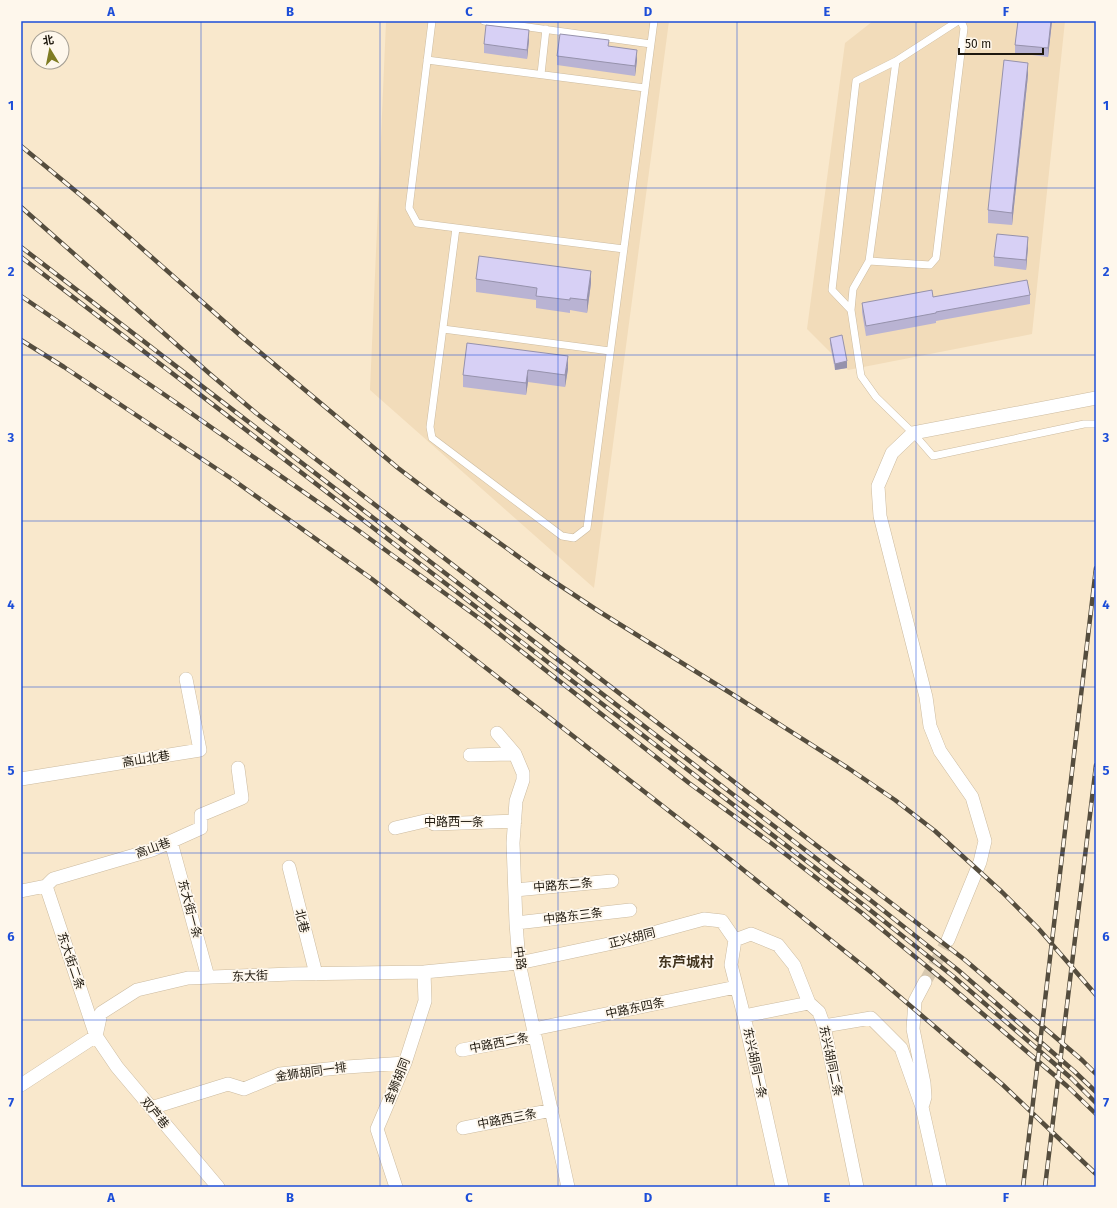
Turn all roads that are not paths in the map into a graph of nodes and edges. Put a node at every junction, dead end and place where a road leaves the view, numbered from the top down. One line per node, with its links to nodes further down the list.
1 (432, 21): 8 (lane)
2 (484, 21): 6 (lane)
3 (654, 21): 7 (lane)
4 (958, 21): 9 (lane)
5 (961, 21): 14 (lane)
6 (546, 29): 7 (lane); 10 (lane)
7 (651, 44): 11 (lane)
8 (427, 60): 10 (lane); 12 (lane)
9 (896, 61): 14 (lane); 15 (lane)
10 (541, 74): 11 (lane)
11 (645, 88): 13 (lane)
12 (456, 228): 13 (lane); 16 (lane)
13 (624, 249): 17 (lane)
14 (869, 261): 15 (lane)
15 (851, 310): 20 (lane)
16 (443, 329): 17 (lane); 17 (lane)
17 (610, 350)
18 (1096, 398): 20 (street)
19 (1096, 424): 20 (lane)
20 (913, 433): 38 (street)
21 (186, 679): 26 (street, 高山北巷)
22 (497, 733): 23 (street, 中路)
23 (515, 754): 24 (street); 27 (street, 中路)
24 (470, 755)
25 (238, 768): 29 (street, 高山巷)
26 (21, 779)
27 (515, 821): 28 (street, 中路西一条); 33 (street, 中路)
28 (395, 828)
29 (172, 842): 32 (street, 高山巷); 42 (street, 东大街一条)
30 (289, 867): 41 (street, 北巷)
31 (612, 881): 33 (street, 中路东二条)
32 (46, 886): 34 (street, 高山巷); 49 (street, 东大街二条)
33 (514, 890): 36 (street, 中路)
34 (21, 891)
35 (630, 910): 36 (street, 中路东三条)
36 (516, 923): 39 (street, 中路)
37 (735, 940): 39 (street, 正兴胡同); 44 (street, 东兴胡同一条); 45 (street, 东兴胡同二条)
38 (948, 940)
39 (519, 963): 40 (street, 东大街); 48 (street, 中路)
40 (424, 972): 41 (street, 东大街); 51 (street, 金狮胡同)
41 (316, 974): 42 (street, 东大街)
42 (208, 977): 49 (street, 东大街)
43 (925, 982): 53 (street)
44 (736, 987): 46 (street, 东兴胡同一条); 48 (street, 中路东四条)
45 (809, 1003): 46 (street); 47 (street, 东兴胡同二条)
46 (744, 1016): 60 (street, 东兴胡同一条)
47 (824, 1026): 53 (street); 61 (street, 东兴胡同二条)
48 (535, 1032): 50 (street, 中路西二条); 55 (street, 中路)
49 (96, 1036): 52 (street); 54 (street, 双芦巷)
50 (462, 1050)
51 (405, 1063): 54 (street, 金狮胡同一排); 58 (street, 金狮胡同)
52 (21, 1085)
53 (922, 1107): 62 (street)
54 (151, 1108): 57 (street, 双芦巷)
55 (552, 1110): 56 (street, 中路西三条); 59 (street, 中路)
56 (463, 1128)
57 (218, 1187)
58 (396, 1187)
59 (568, 1187)
60 (782, 1187)
61 (858, 1187)
62 (940, 1187)

